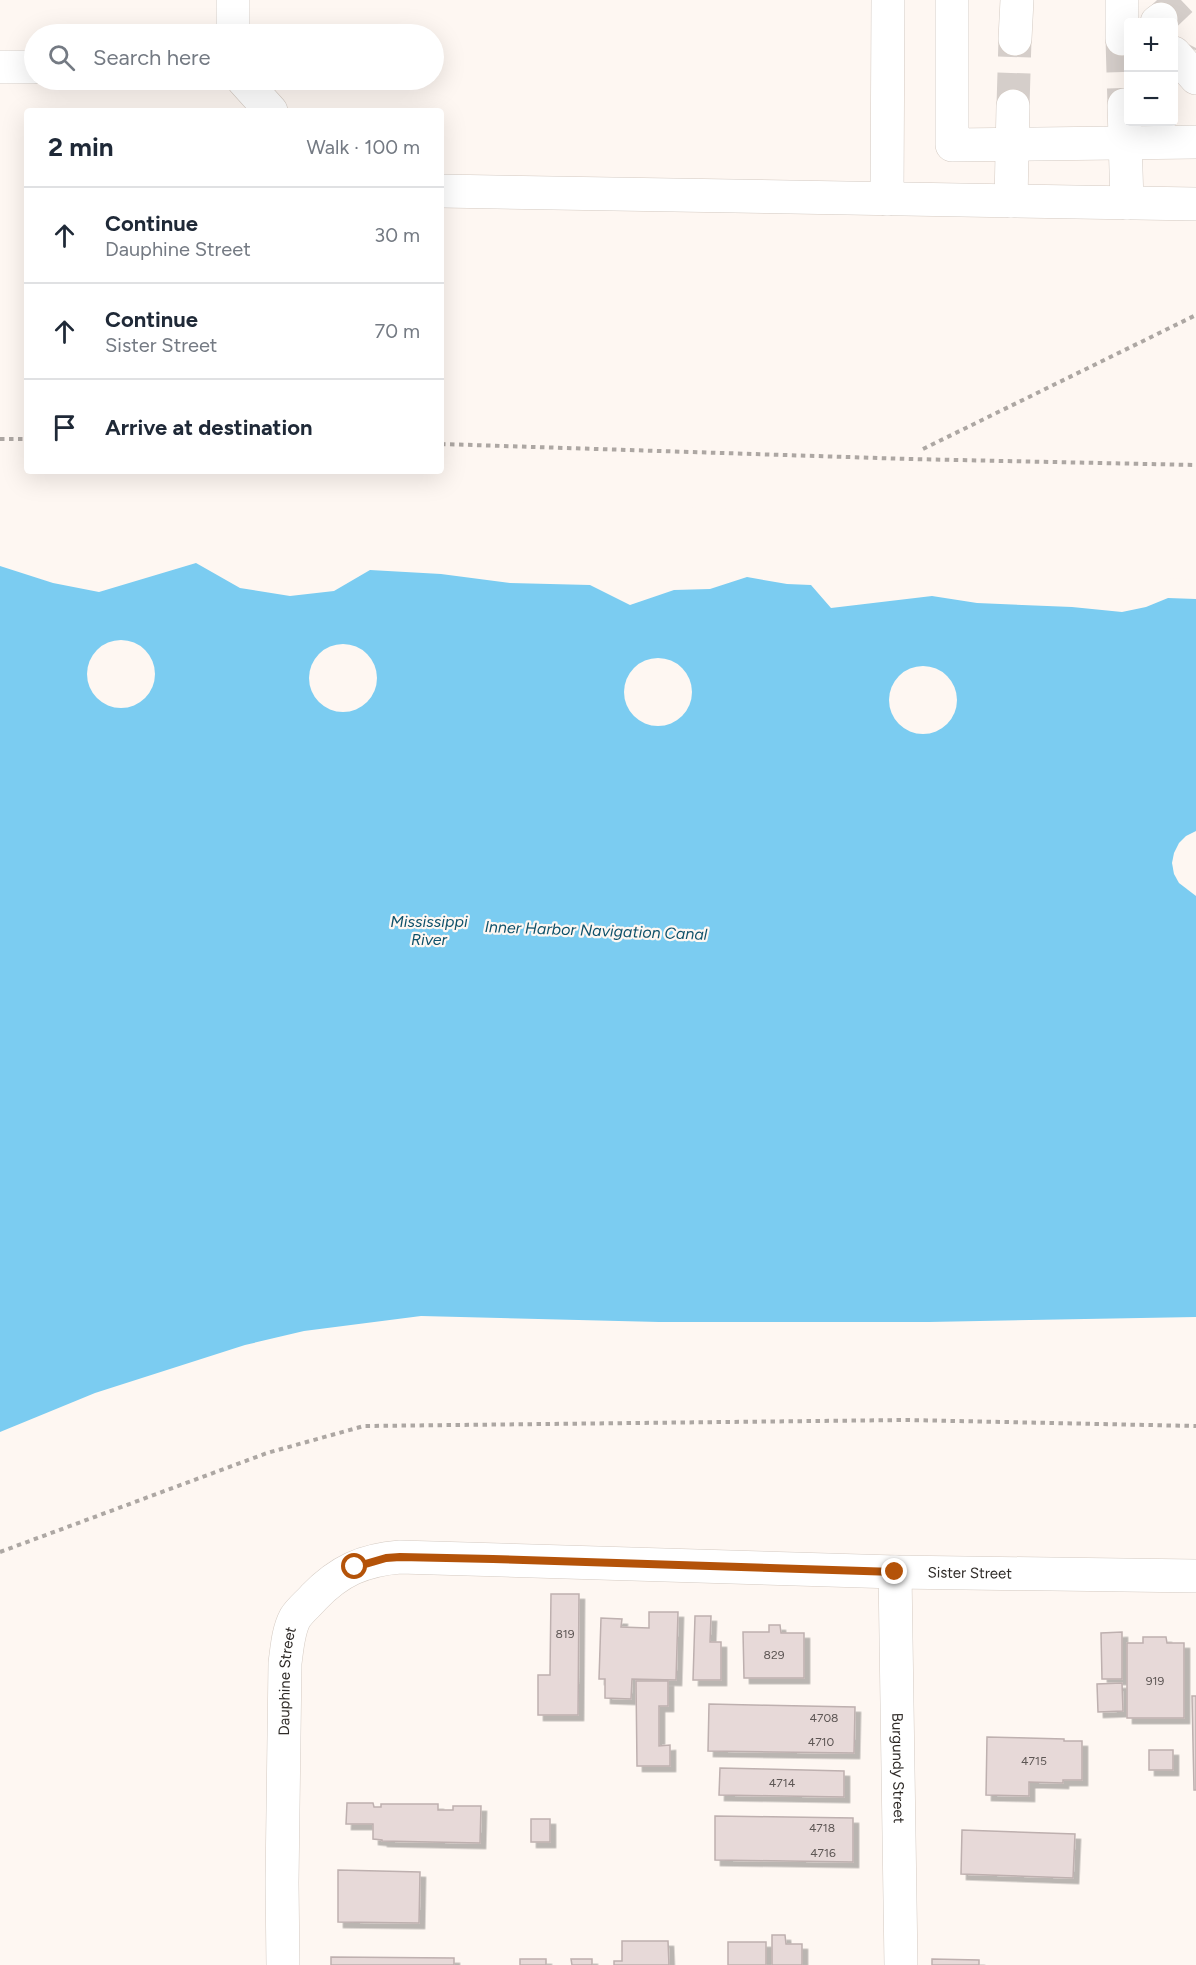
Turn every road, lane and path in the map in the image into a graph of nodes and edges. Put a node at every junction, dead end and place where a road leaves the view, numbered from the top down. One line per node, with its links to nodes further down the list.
1 (233, 0): 7 (street)
2 (888, 0): 19 (street)
3 (952, 0): 17 (street)
4 (1017, 0): 8 (street)
5 (1123, 0): 6 (street)
6 (1140, 18)
7 (233, 24)
8 (1015, 39)
9 (0, 67): 10 (street)
10 (24, 67)
11 (252, 90): 13 (street)
12 (1013, 106): 17 (street)
13 (268, 108)
14 (1125, 126): 16 (street)
15 (1196, 142): 16 (street)
16 (1126, 143): 17 (street); 21 (street)
17 (1011, 144): 20 (street)
18 (444, 191): 19 (street)
19 (887, 199): 20 (street)
20 (1011, 201): 21 (street)
21 (1127, 203): 22 (street)
22 (1196, 204)
23 (1196, 315): 27 (path)
24 (0, 439): 25 (path)
25 (24, 439)
26 (444, 444): 28 (path)
27 (923, 449)
28 (1196, 465)
29 (1196, 1426): 30 (path)
30 (0, 1552)
31 (493, 1559): 32 (street, Sister Street); 34 (street, Dauphine Street)
32 (895, 1572): 33 (street, Sister Street); 35 (street, Burgundy Street)
33 (1196, 1576)
34 (283, 1965)
35 (901, 1965)

